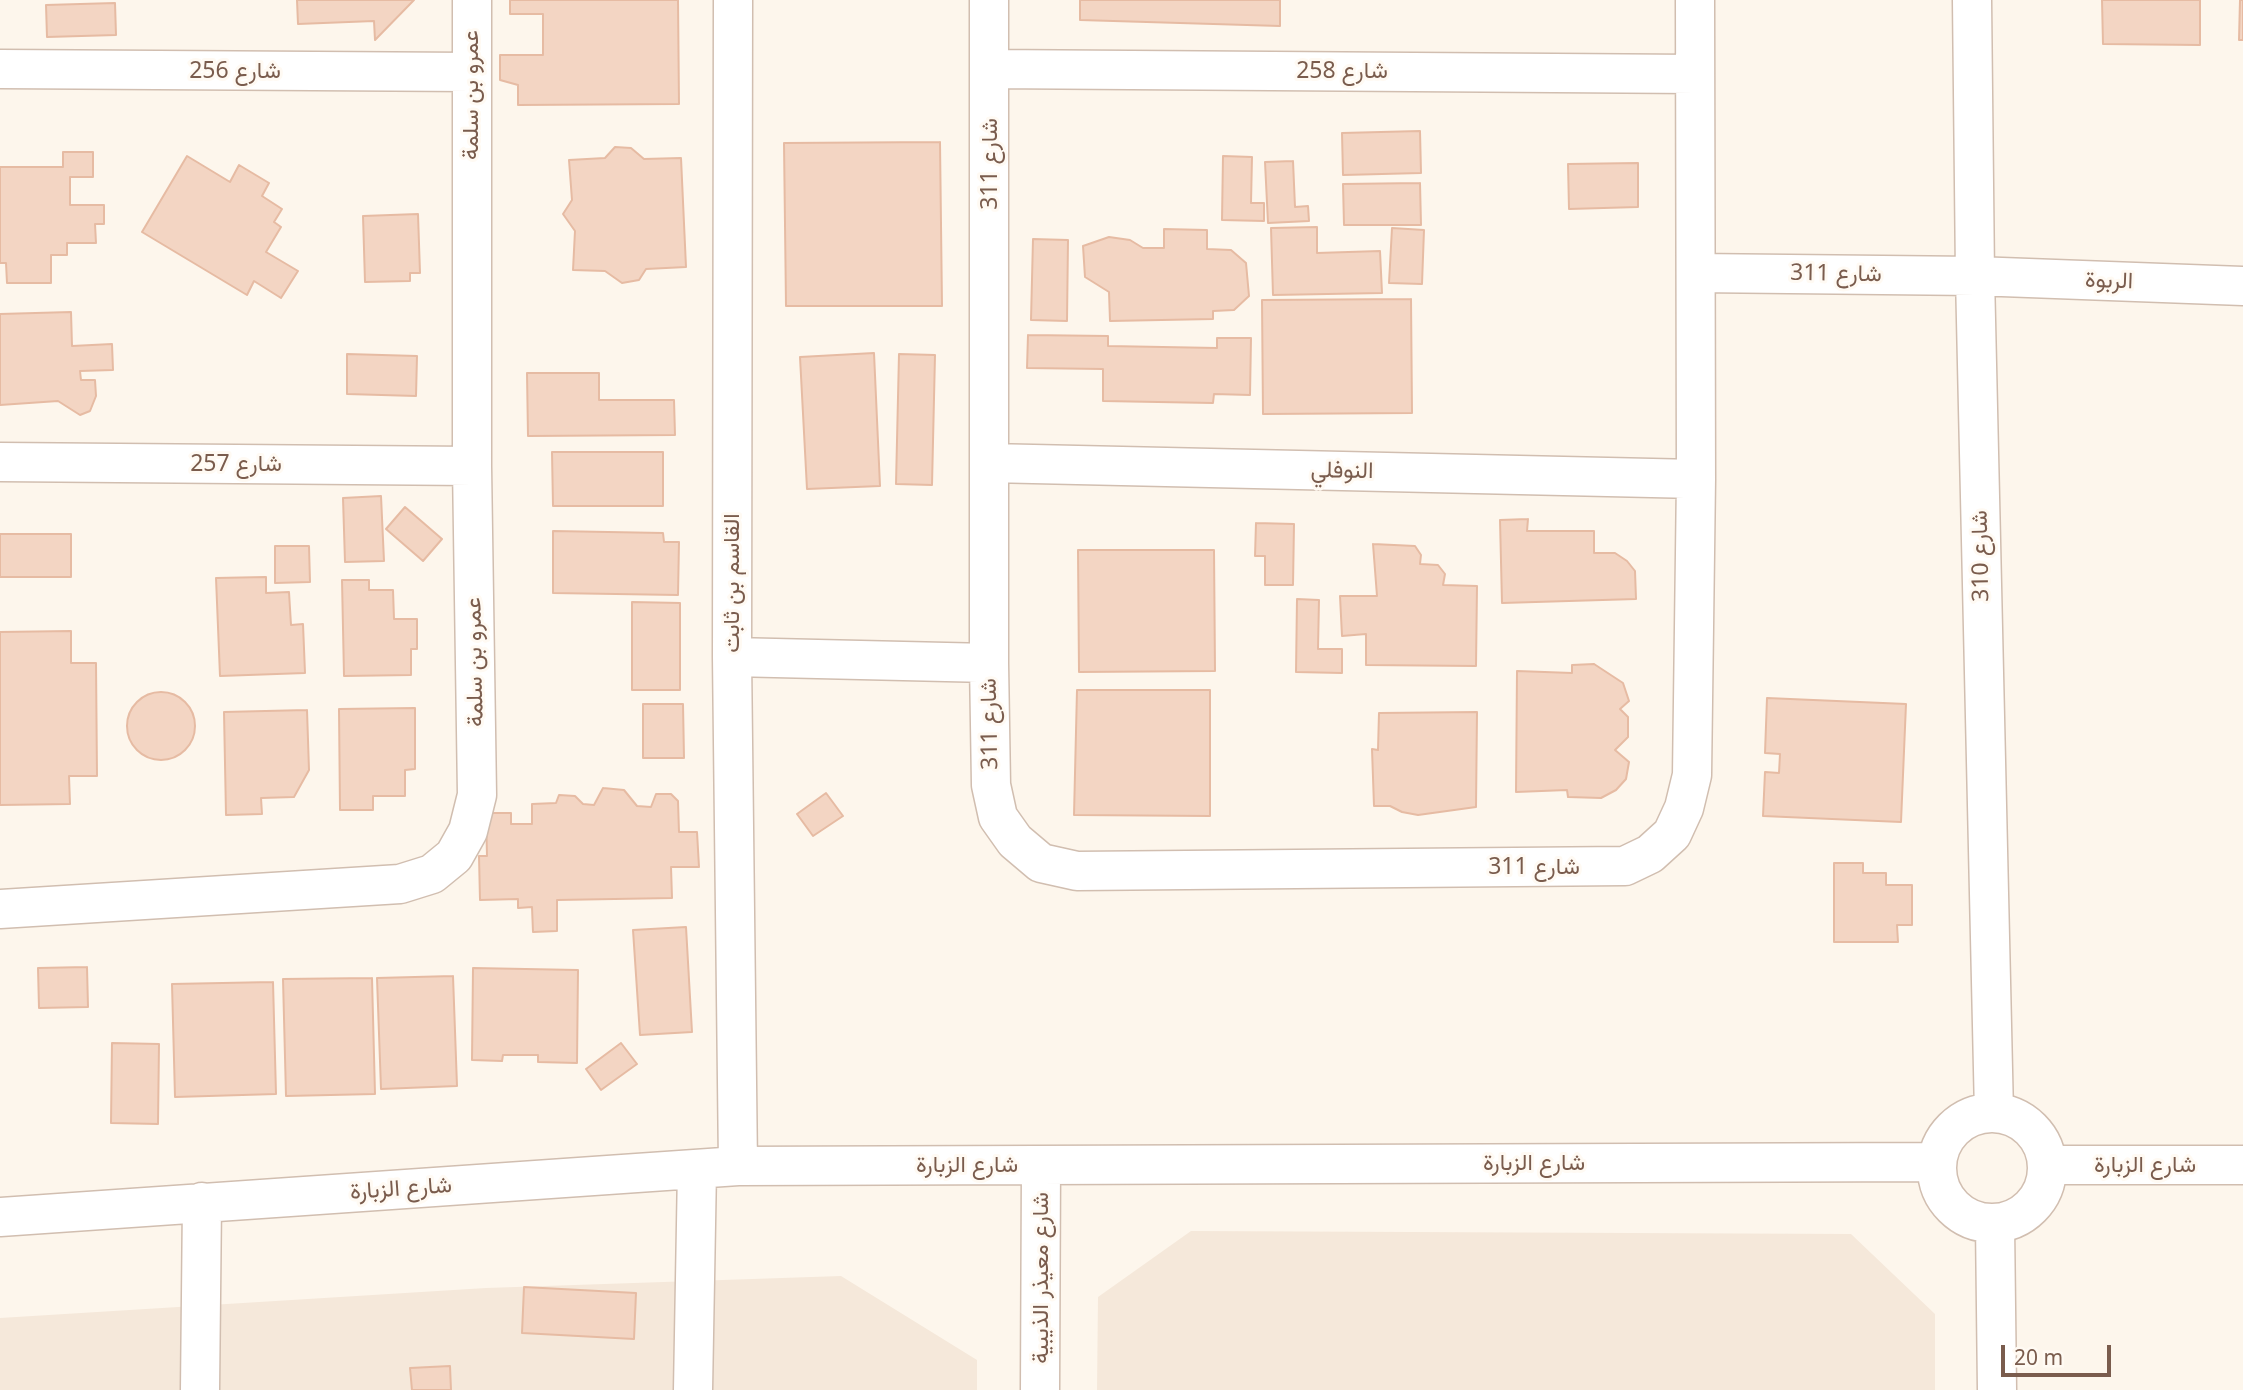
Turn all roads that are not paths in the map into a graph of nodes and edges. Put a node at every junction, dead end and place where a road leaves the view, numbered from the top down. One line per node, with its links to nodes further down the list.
1 (472, 0): 8 (street, عمرو بن سلمة)
2 (733, 0): 17 (street, القاسم بن ثابت)
3 (989, 0): 7 (street, شارع 311)
4 (1695, 0): 9 (street, شارع 311)
5 (1972, 0): 11 (street, شارع 310)
6 (0, 69): 8 (street, شارع 256)
7 (990, 69): 9 (street, شارع 258); 14 (street, شارع 311)
8 (471, 72): 15 (street, عمرو بن سلمة)
9 (1695, 74): 10 (street, شارع 311)
10 (1696, 273): 11 (street, شارع 311); 16 (street, شارع 311)
11 (1975, 276): 12 (street, الربوة); 20 (street, شارع 310)
12 (2243, 286)
13 (0, 462): 15 (street, شارع 257)
14 (989, 463): 16 (street, النوفلي); 18 (street, شارع 311)
15 (472, 466): 19 (street, عمرو بن سلمة)
16 (1696, 479): 18 (street, شارع 311)
17 (732, 657): 18 (street, شارع 311); 25 (street, القاسم بن ثابت)
18 (989, 663)
19 (0, 909)
20 (1994, 1113): 21 (street); 23 (street)
21 (1937, 1162): 22 (street, شارع الزبارة); 29 (street)
22 (1041, 1165): 25 (street, شارع الزبارة); 32 (street, شارع معيذر الذيبية)
23 (2048, 1165): 24 (street, شارع الزبارة); 29 (street)
24 (2243, 1165)
25 (738, 1166): 26 (street, شارع الزبارة)
26 (697, 1169): 27 (street, شارع الزبارة); 31 (street)
27 (202, 1202): 28 (street, شارع الزبارة); 30 (street)
28 (0, 1217)
29 (1995, 1224): 33 (street)
30 (201, 1390)
31 (693, 1390)
32 (1040, 1390)
33 (1997, 1390)

